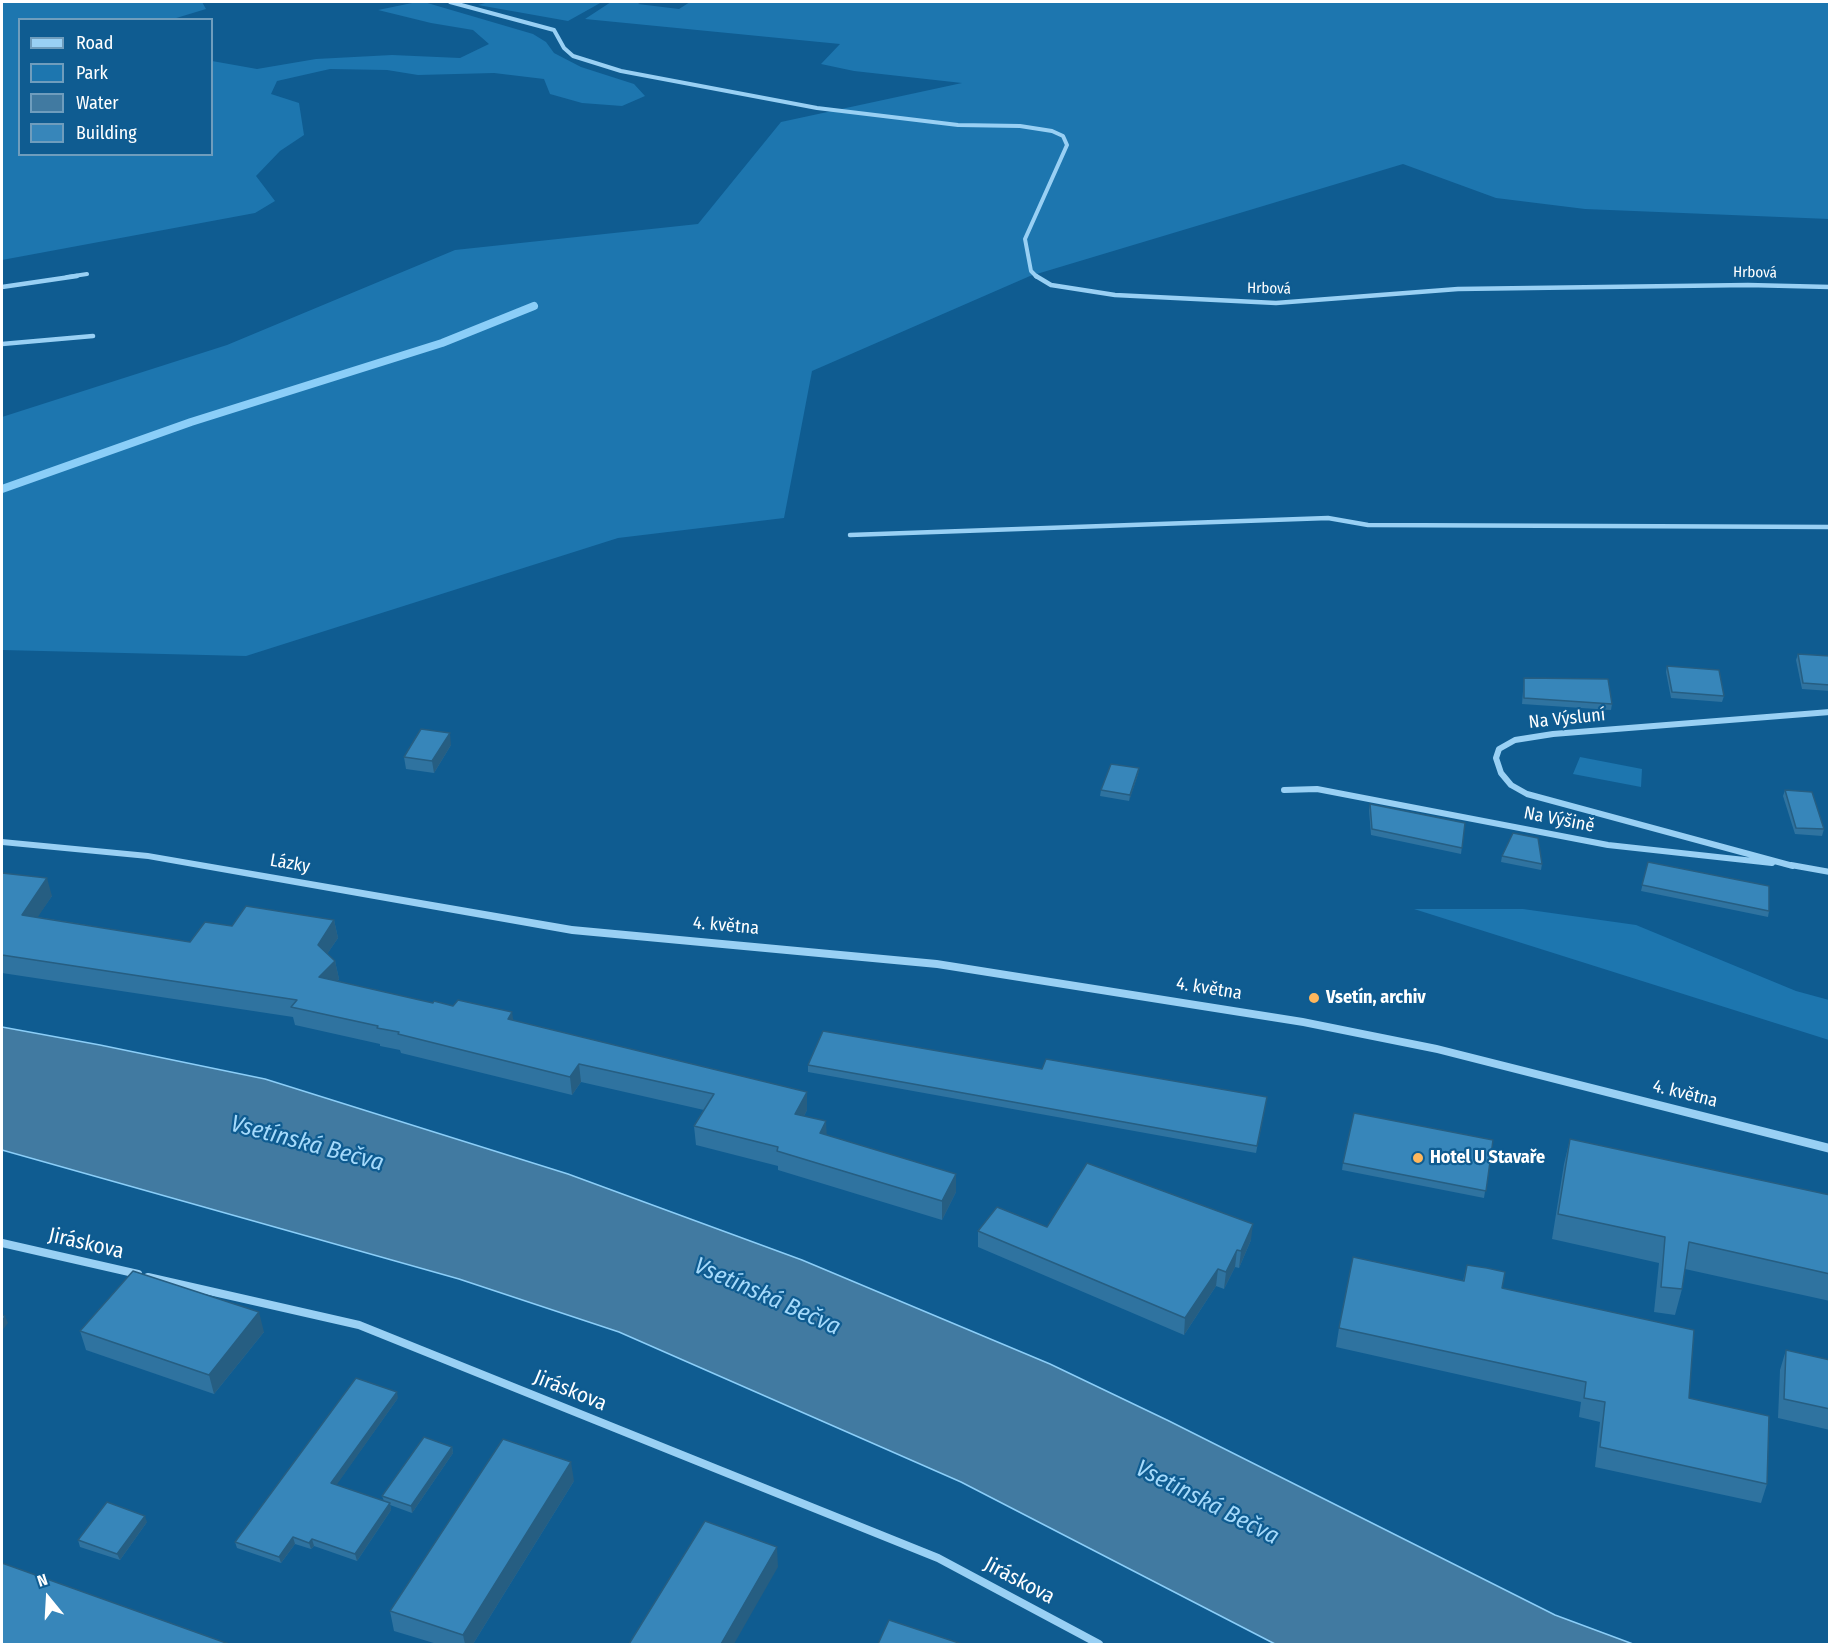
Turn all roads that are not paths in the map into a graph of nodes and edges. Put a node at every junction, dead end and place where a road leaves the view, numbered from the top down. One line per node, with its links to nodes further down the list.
1 (450, 2): 4 (street, Hrbová)
2 (87, 274): 3 (street)
3 (2, 287)
4 (1830, 287)
5 (93, 336): 6 (street)
6 (2, 344)
7 (1830, 527): 8 (street)
8 (850, 535)
9 (1830, 712): 12 (street, Na Výsluní)
10 (1284, 790): 12 (street, Na Výšině)
11 (2, 843): 14 (street, Lázky)
12 (1792, 866): 13 (street, Na Výšině)
13 (1830, 872)
14 (572, 930): 15 (street, 4. května)
15 (1830, 1149)
16 (2, 1243): 17 (street, Jiráskova)
17 (1099, 1644)

